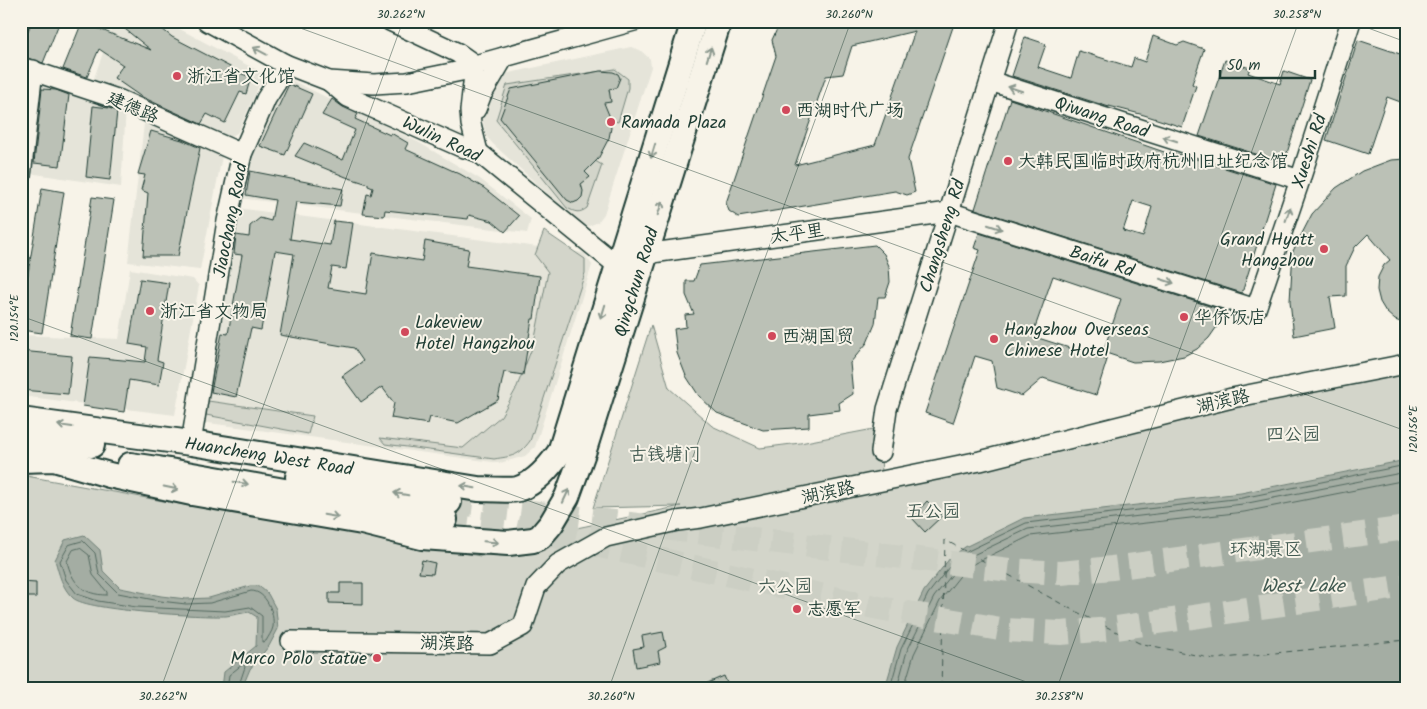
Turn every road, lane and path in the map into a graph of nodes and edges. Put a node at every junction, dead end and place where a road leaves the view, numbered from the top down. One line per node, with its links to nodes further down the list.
1 (207, 21): 9 (street, Wulin Road, one-way to 1)
2 (390, 21): 10 (street)
3 (634, 21): 8 (street, Wulin Road)
4 (694, 21): 21 (main road, Qingchun Road, one-way to 21)
5 (719, 21): 20 (main road, Qingchun Road, one-way to 5)
6 (1010, 21): 13 (street, Changsheng Rd)
7 (1350, 21): 18 (street, Xueshi Rd)
8 (504, 57): 10 (street, Wulin Road); 14 (street)
9 (286, 64): 12 (street, Wulin Road); 16 (street, Jiaochang Road)
10 (475, 65): 12 (street, Wulin Road); 14 (street)
11 (27, 68): 16 (street, 建德路); 17 (street)
12 (329, 81): 15 (street, Wulin Road)
13 (990, 81): 18 (street, Qiwang Road, one-way to 13); 19 (street, Changsheng Rd)
14 (471, 124): 15 (street)
15 (478, 152): 21 (street, Wulin Road)
16 (242, 154): 26 (street, Jiaochang Road)
17 (21, 176)
18 (1300, 180): 22 (street, Xueshi Rd, one-way to 18)
19 (949, 212): 20 (street, 太平里); 22 (street, Baifu Rd, one-way to 22); 27 (street, Changsheng Rd)
20 (645, 254): 31 (main road, Qingchun Road, one-way to 20)
21 (618, 266): 30 (main road, Qingchun Road, one-way to 30)
22 (1256, 310)
23 (1406, 364): 32 (street, 湖滨路)
24 (21, 420): 26 (main road, Huancheng West Road, one-way to 24)
25 (21, 440): 28 (main road, Huancheng West Road, one-way to 25)
26 (191, 443): 30 (main road, Huancheng West Road, one-way to 26)
27 (881, 452)
28 (54, 459): 29 (main road, Huancheng West Road); 31 (main road, Huancheng West Road, one-way to 31)
29 (21, 460)
30 (517, 489)
31 (540, 537)
32 (291, 640)

